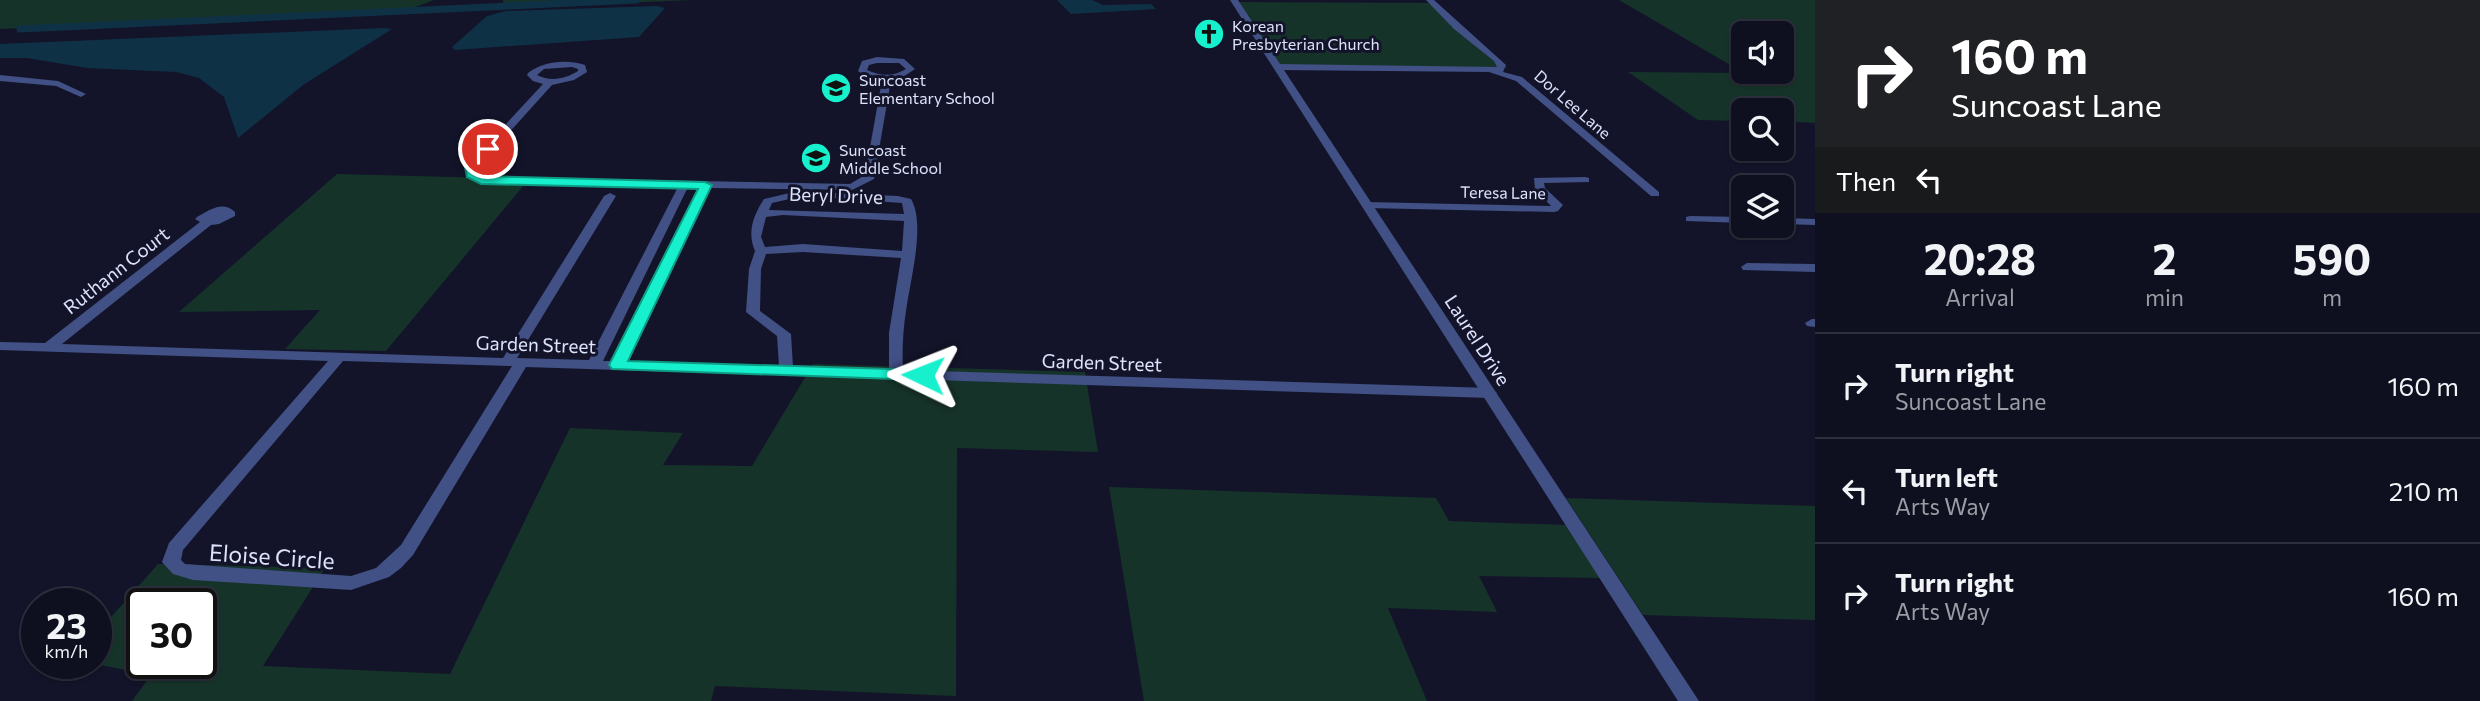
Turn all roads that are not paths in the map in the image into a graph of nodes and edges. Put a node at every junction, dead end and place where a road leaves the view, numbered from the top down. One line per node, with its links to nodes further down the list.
1 (1234, 0): 3 (street, Laurel Drive)
2 (1430, 0): 4 (street)
3 (1278, 67): 4 (street, Dor Lee Lane); 14 (street, Laurel Drive)
4 (1488, 71): 12 (street, Dor Lee Lane)
5 (0, 78): 8 (street)
6 (887, 78): 6 (street); 11 (street)
7 (549, 82): 7 (street); 10 (street)
8 (80, 94)
9 (1585, 180): 14 (street, Teresa Lane)
10 (684, 185): 11 (street); 28 (street)
11 (705, 185): 29 (street)
12 (1656, 194)
13 (610, 196): 27 (street)
14 (1367, 205): 32 (street, Laurel Drive)
15 (1690, 219): 16 (street)
16 (1731, 220)
17 (1794, 221): 19 (street)
18 (207, 222): 25 (street, Ruthann Court)
19 (1815, 222)
20 (761, 251): 21 (street); 21 (street, Beryl Drive); 30 (street, Beryl Drive)
21 (907, 254): 31 (street, Beryl Drive)
22 (1747, 267): 23 (street)
23 (1815, 268)
24 (0, 346): 25 (street, Garden Street)
25 (49, 347): 26 (street, Garden Street)
26 (339, 357): 27 (street, Garden Street); 27 (street, Eloise Circle)
27 (515, 362): 28 (street, Garden Street)
28 (594, 365): 29 (street, Garden Street)
29 (618, 365): 30 (street, Garden Street)
30 (786, 371): 31 (street, Garden Street)
31 (896, 374): 32 (street, Garden Street)
32 (1490, 393): 33 (street, Laurel Drive)
33 (1689, 701)

